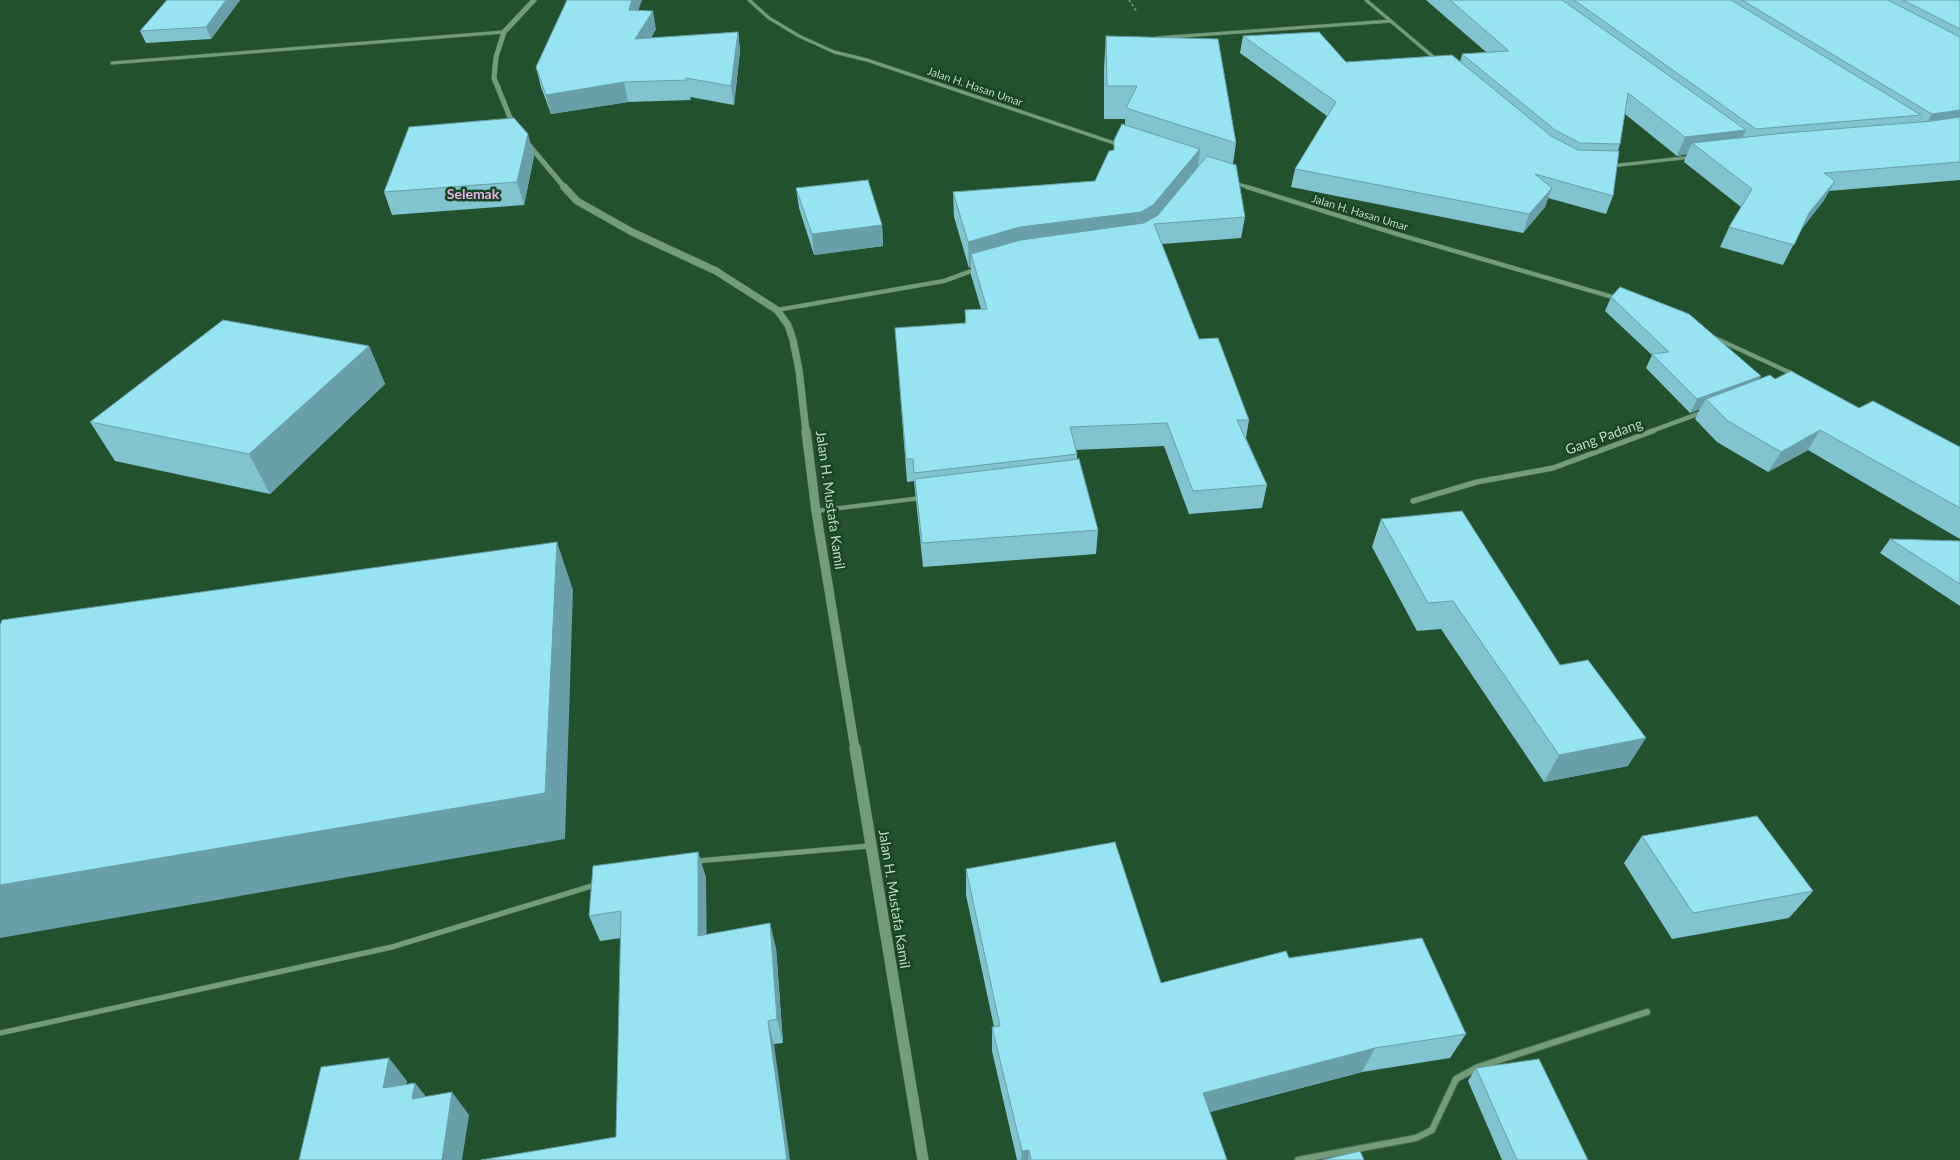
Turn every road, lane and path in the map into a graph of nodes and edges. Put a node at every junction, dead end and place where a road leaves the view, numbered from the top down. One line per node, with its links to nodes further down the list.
1 (534, 0): 5 (street, Jalan H. Mustafa Kamil)
2 (749, 0): 9 (street, Jalan H. Hasan Umar)
3 (1366, 0): 4 (street)
4 (1391, 21): 6 (street); 8 (street)
5 (504, 32): 7 (street); 15 (street, Jalan H. Mustafa Kamil)
6 (1155, 38)
7 (112, 63)
8 (1443, 64)
9 (1125, 146)
10 (1700, 156): 11 (street)
11 (1606, 166)
12 (1230, 181): 14 (street, Jalan H. Hasan Umar)
13 (986, 266): 15 (street)
14 (1618, 298)
15 (777, 310): 21 (street, Jalan H. Mustafa Kamil)
16 (1707, 334): 17 (street)
17 (1790, 381)
18 (1705, 412): 20 (street, Gang Padang)
19 (922, 498): 21 (lane)
20 (1413, 501)
21 (816, 511): 22 (street, Jalan H. Mustafa Kamil)
22 (871, 846): 23 (lane); 27 (street, Jalan H. Mustafa Kamil)
23 (694, 861)
24 (600, 884): 26 (lane)
25 (1647, 1012): 28 (street)
26 (0, 1033)
27 (923, 1160)
28 (1298, 1160)

